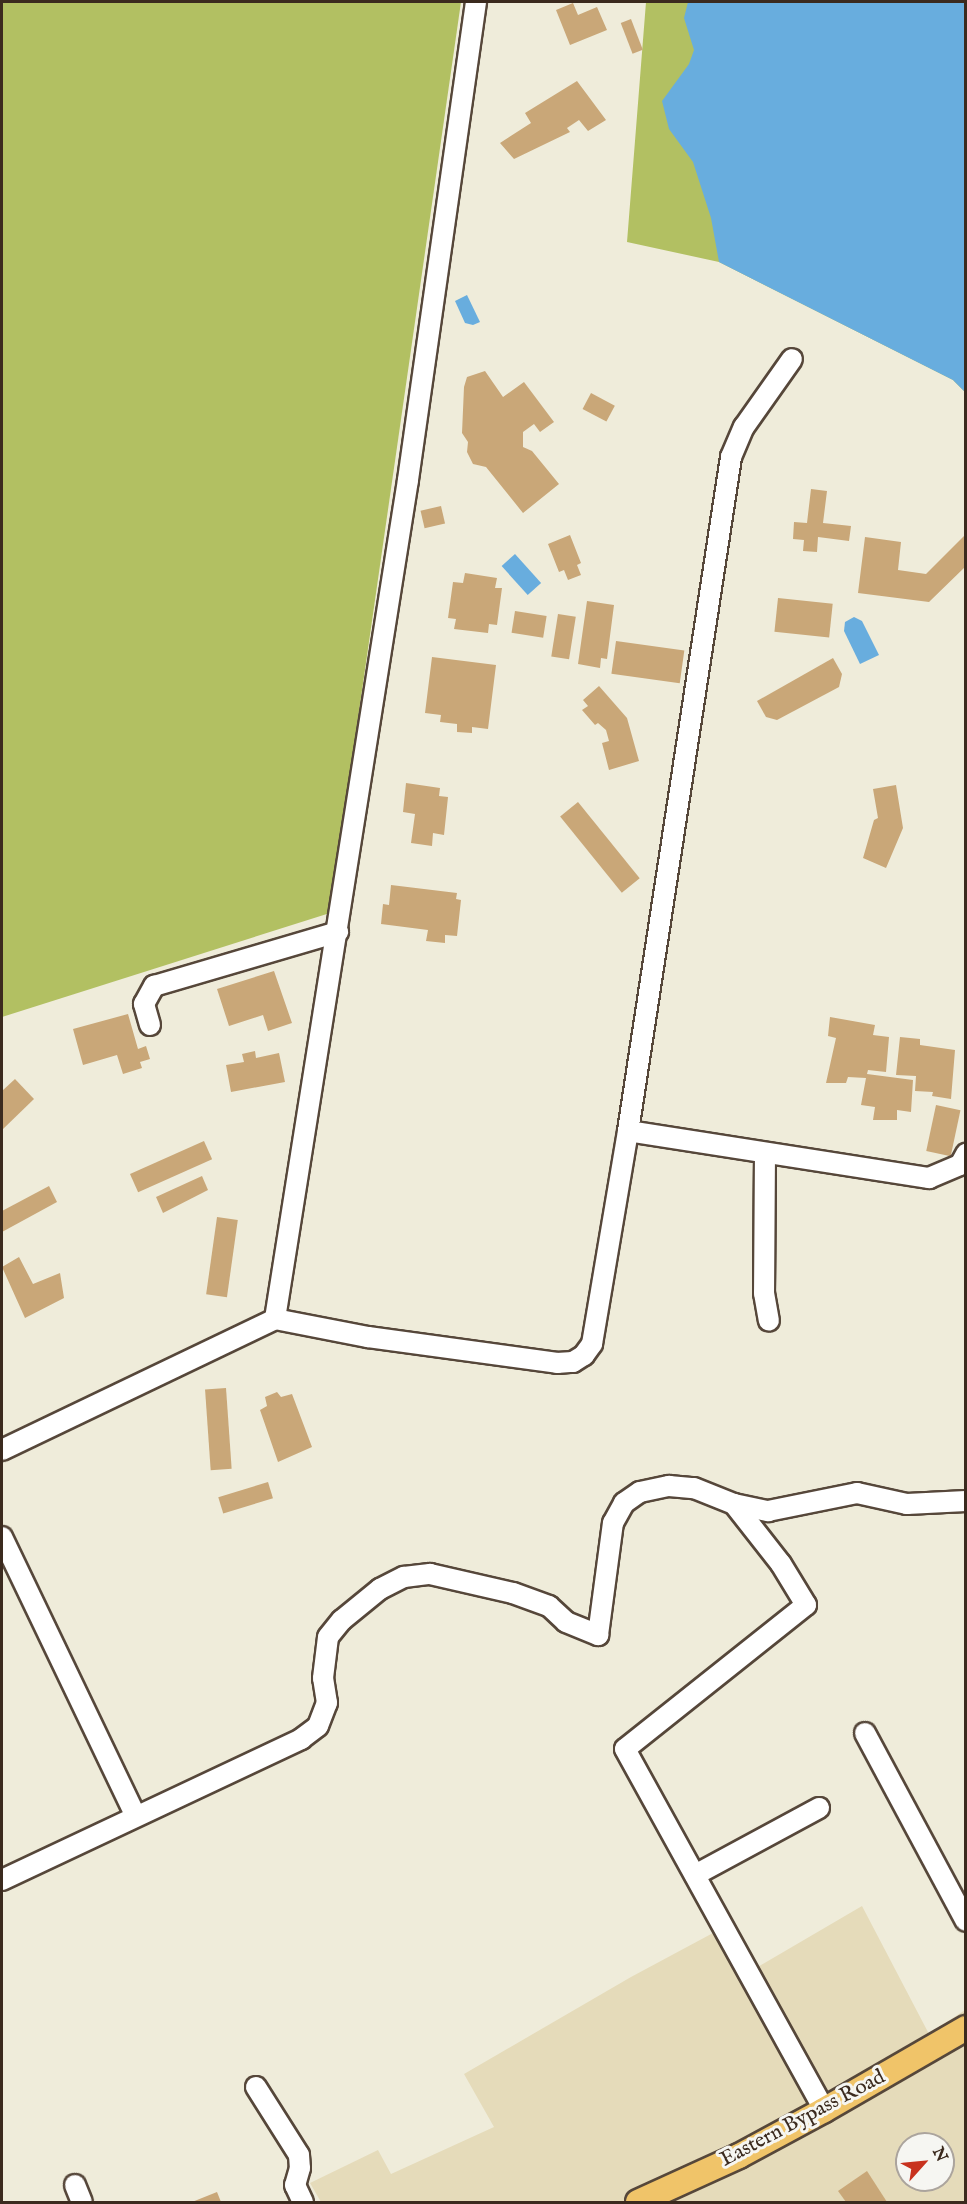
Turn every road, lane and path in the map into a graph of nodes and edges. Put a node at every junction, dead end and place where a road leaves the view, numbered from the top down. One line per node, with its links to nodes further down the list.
1 (476, 2): 3 (street)
2 (792, 360): 5 (street)
3 (338, 932): 4 (street); 8 (street)
4 (150, 1025)
5 (628, 1131): 6 (street); 8 (street)
6 (765, 1153): 7 (street); 9 (street)
7 (966, 1154)
8 (275, 1319): 10 (street)
9 (769, 1321)
10 (2, 1450)
11 (966, 1501): 12 (street)
12 (734, 1504): 16 (street); 17 (street)
13 (2, 1537): 16 (street)
14 (865, 1733): 19 (street)
15 (819, 1808): 17 (street)
16 (135, 1815): 18 (street)
17 (695, 1875): 22 (street)
18 (2, 1880)
19 (966, 1921)
20 (966, 2028): 22 (main road, Eastern Bypass Road)
21 (256, 2087): 23 (street)
22 (825, 2110): 24 (main road, Eastern Bypass Road)
23 (303, 2202)
24 (638, 2202)

